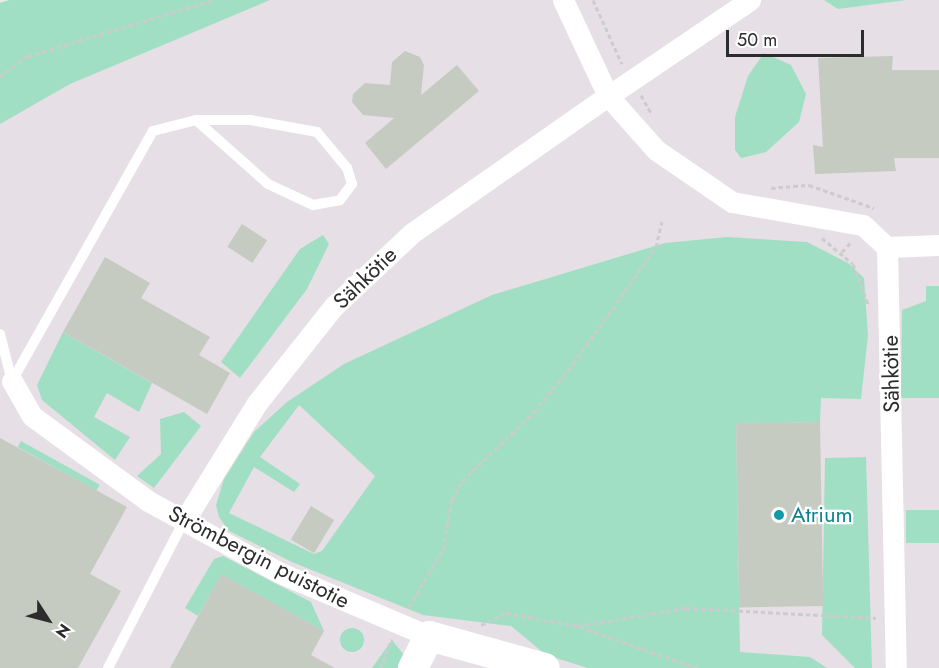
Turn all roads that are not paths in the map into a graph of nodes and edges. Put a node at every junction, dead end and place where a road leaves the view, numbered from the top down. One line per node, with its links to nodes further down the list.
1 (563, 0): 3 (street)
2 (750, 0): 3 (street, Sähkötie)
3 (608, 96): 6 (street); 9 (street, Sähkötie)
4 (196, 120): 4 (lane); 8 (lane)
5 (939, 245): 6 (street)
6 (888, 247): 14 (street, Sähkötie)
7 (0, 334): 8 (lane)
8 (12, 381): 9 (street, Strömbergin puistotie)
9 (184, 521): 10 (street, Strömbergin puistotie); 11 (lane)
10 (429, 636): 12 (street); 13 (street, Strömbergin puistotie)
11 (108, 668)
12 (413, 668)
13 (545, 668)
14 (896, 668)

